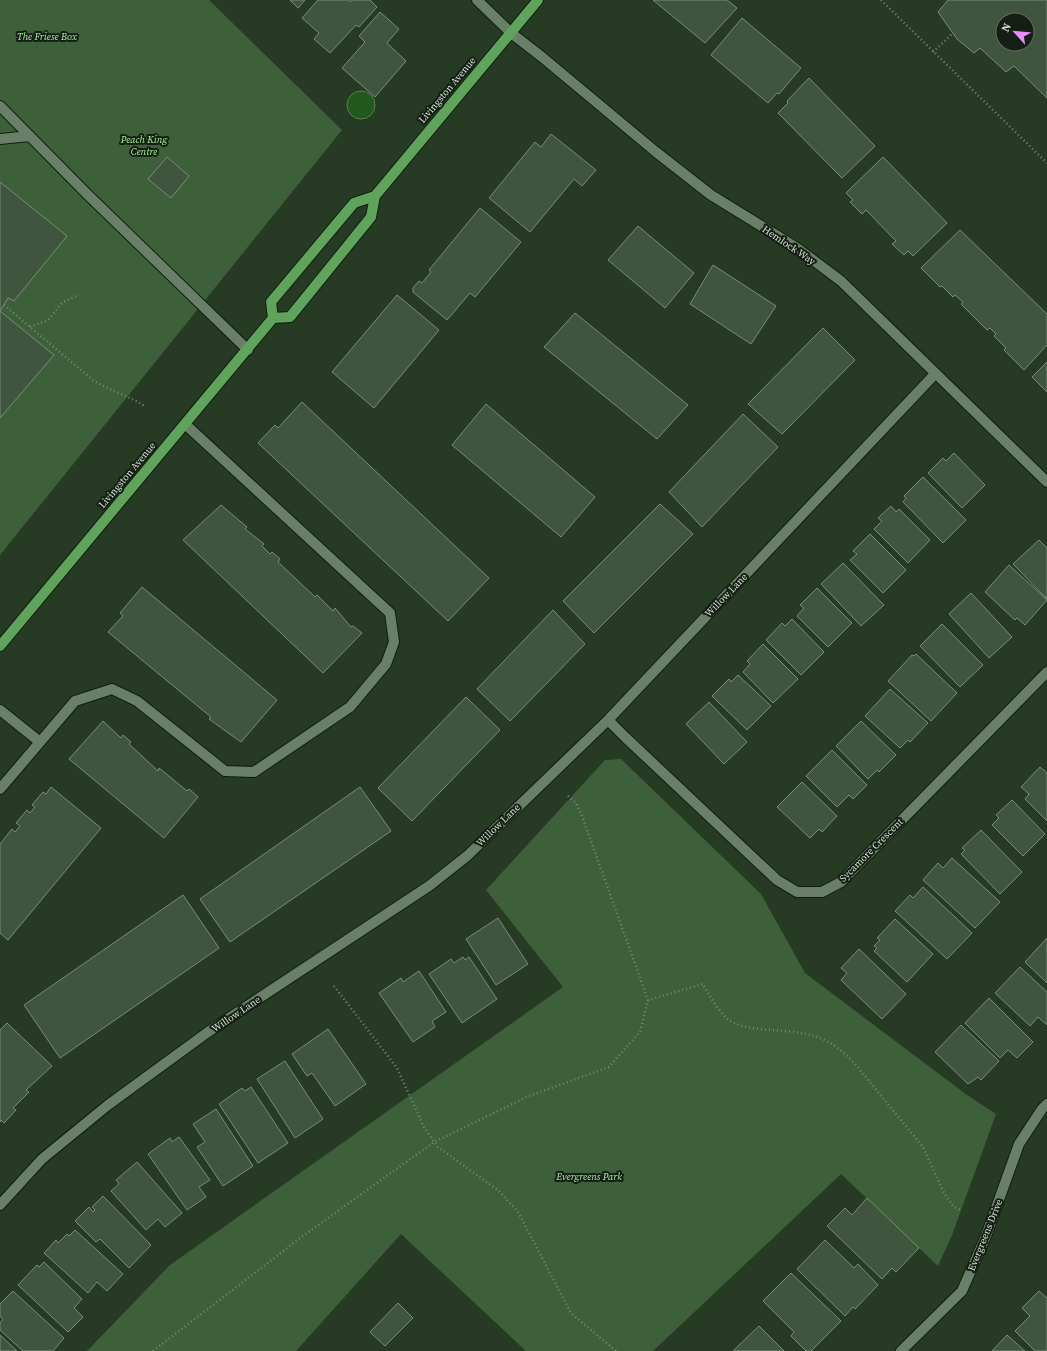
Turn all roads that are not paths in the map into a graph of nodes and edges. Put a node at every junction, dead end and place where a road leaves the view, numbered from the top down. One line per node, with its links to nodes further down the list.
1 (477, 0): 3 (street, Hemlock Way)
2 (538, 0): 3 (main road, Livingston Avenue)
3 (511, 33): 7 (main road, Livingston Avenue); 10 (street, Hemlock Way)
4 (0, 106): 5 (street)
5 (30, 136): 6 (street); 9 (street)
6 (0, 139)
7 (375, 196): 8 (main road, Livingston Avenue); 8 (main road)
8 (273, 318): 9 (main road, Livingston Avenue)
9 (248, 350): 11 (main road, Livingston Avenue)
10 (936, 374): 12 (street, Hemlock Way); 16 (street, Willow Lane)
11 (185, 424): 13 (main road, Livingston Avenue); 17 (street)
12 (1047, 482)
13 (0, 646)
14 (1047, 672): 16 (street, Sycamore Crescent)
15 (0, 710): 17 (street)
16 (608, 720): 20 (street, Willow Lane)
17 (40, 742): 18 (street)
18 (0, 789)
19 (1045, 1109): 21 (street, Evergreens Drive)
20 (0, 1205)
21 (901, 1351)

